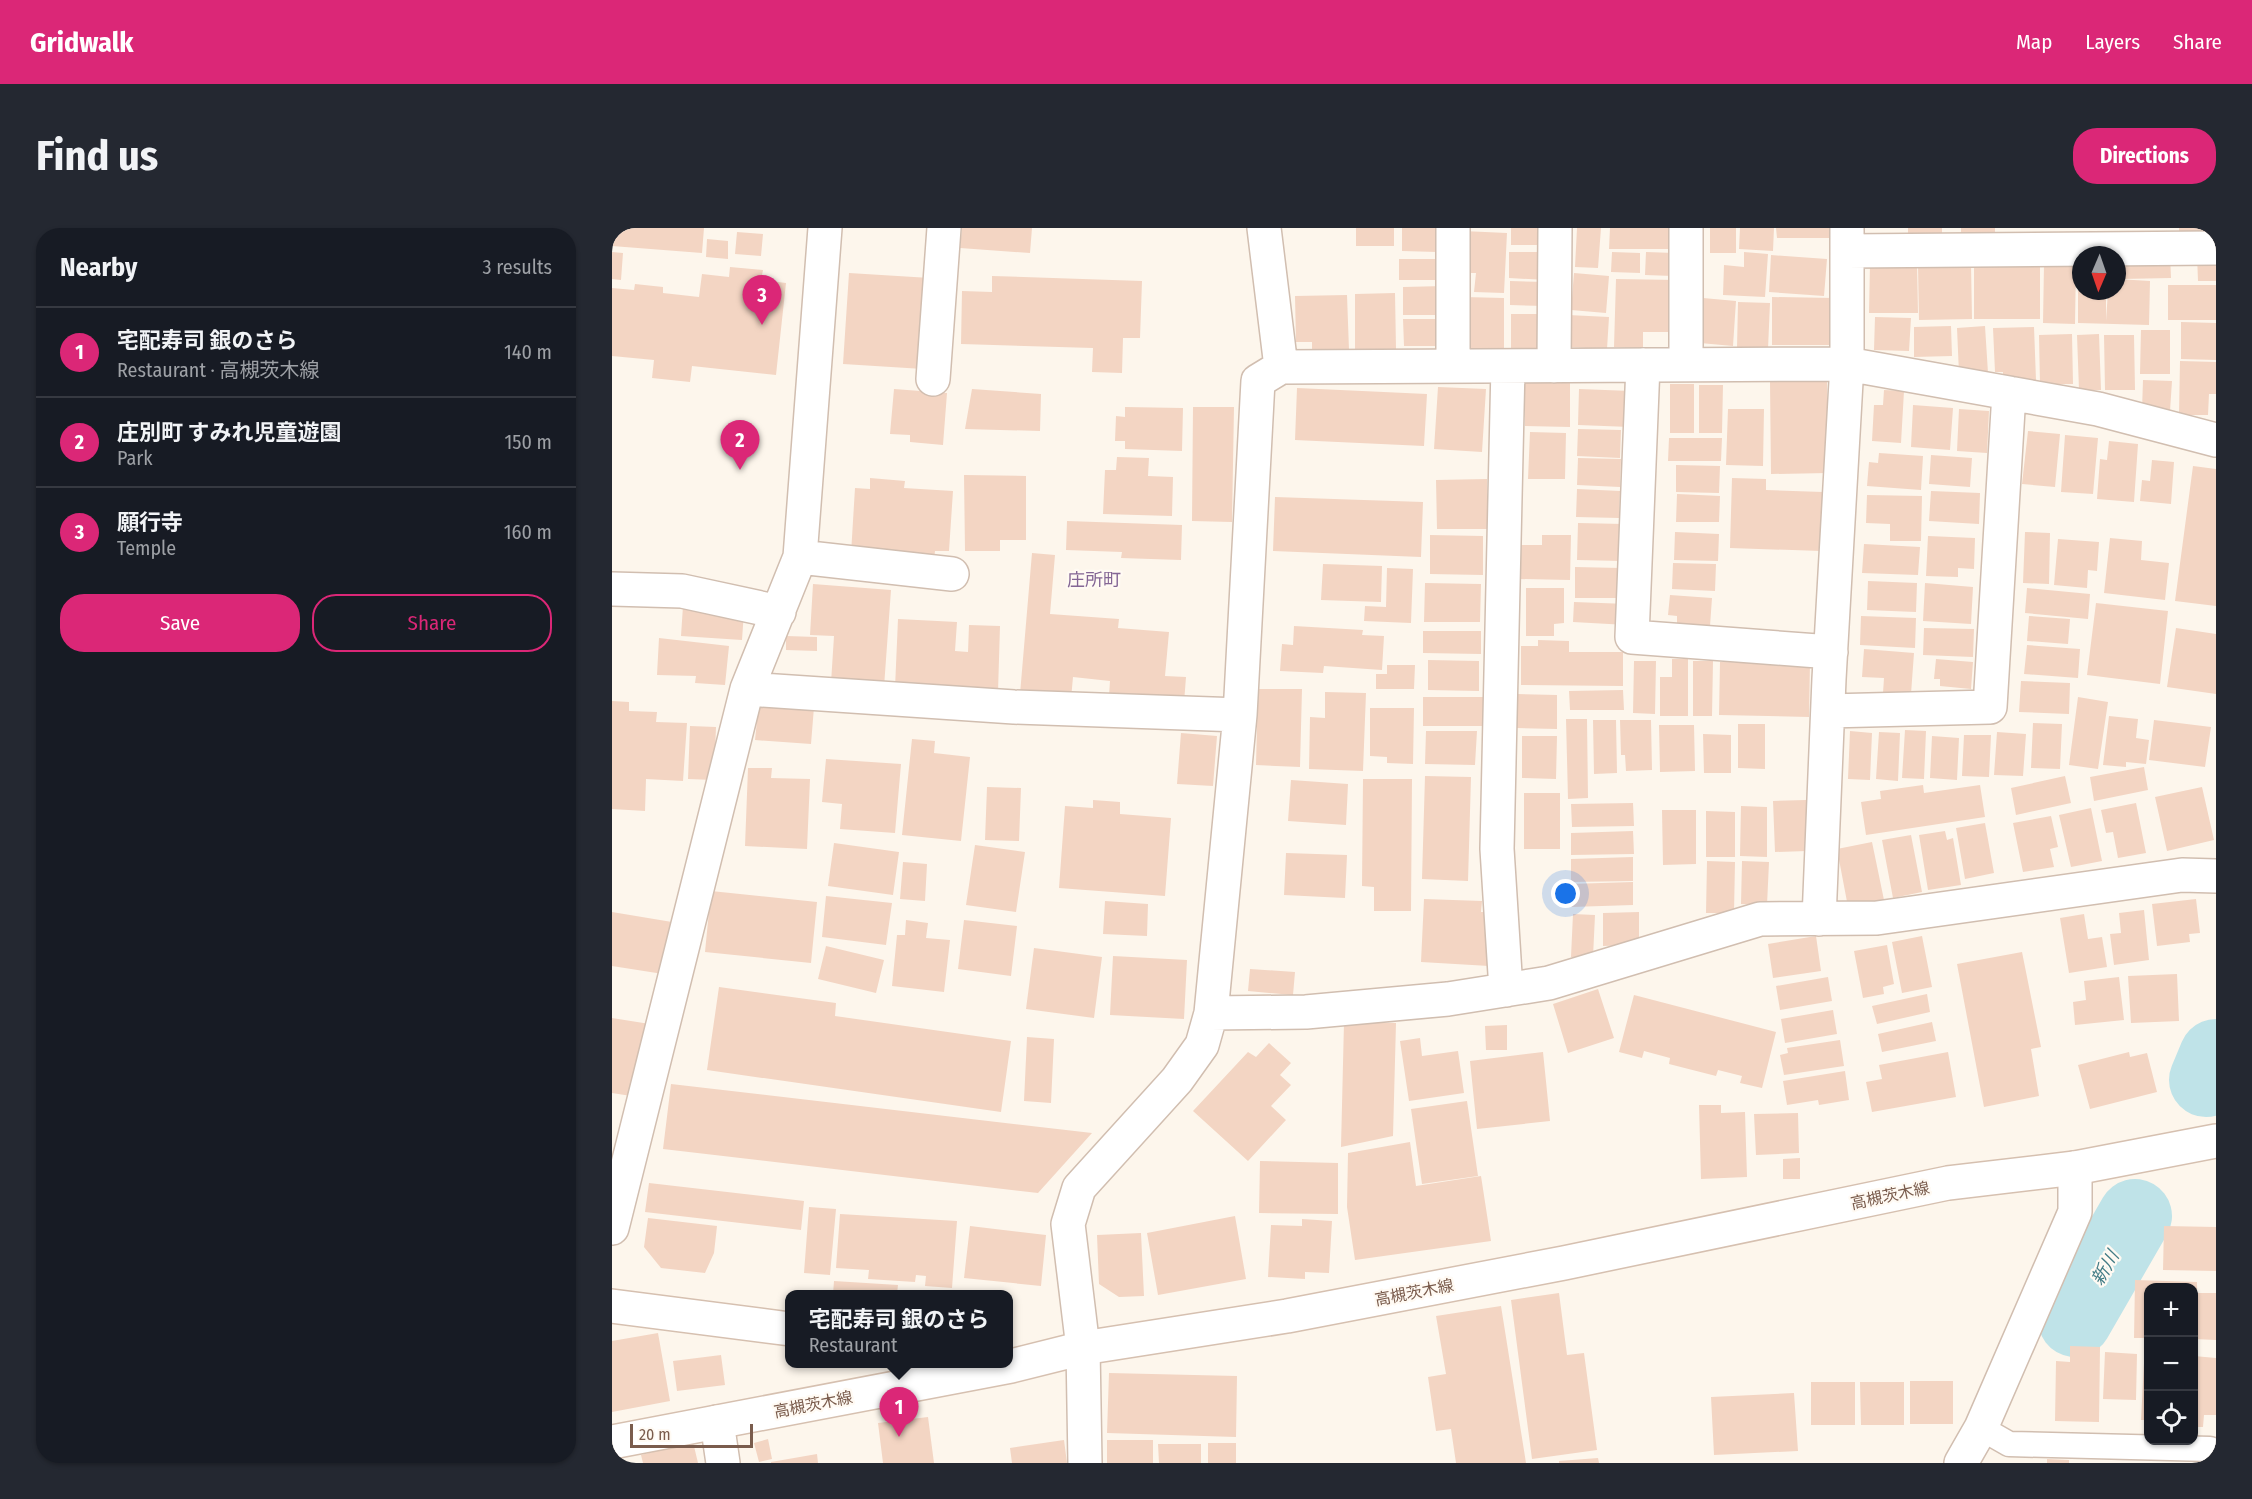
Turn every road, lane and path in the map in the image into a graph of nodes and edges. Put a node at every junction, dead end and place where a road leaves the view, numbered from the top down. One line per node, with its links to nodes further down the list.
1 (825, 228): 19 (street)
2 (944, 228): 16 (street)
3 (1264, 228): 15 (street)
4 (1453, 228): 12 (street)
5 (1555, 228): 14 (street)
6 (1686, 228): 11 (street)
7 (1847, 239): 8 (street); 9 (street)
8 (2216, 248)
9 (1847, 364): 11 (street); 17 (street); 23 (street)
10 (1643, 365): 11 (street); 14 (street); 23 (street)
11 (1686, 365)
12 (1453, 366): 13 (street); 15 (street)
13 (1508, 366): 14 (street); 29 (street)
14 (1554, 366)
15 (1281, 367): 26 (street)
16 (933, 379)
17 (2009, 393): 18 (street); 25 (street)
18 (2216, 440)
19 (800, 557): 20 (street); 22 (street)
20 (952, 574)
21 (612, 589): 22 (street)
22 (779, 612): 24 (street)
23 (1830, 652): 25 (street)
24 (747, 689): 26 (street); 32 (street)
25 (1828, 711): 28 (street)
26 (1240, 715): 30 (street)
27 (2216, 876): 28 (street)
28 (1820, 919): 29 (street)
29 (1506, 990): 30 (street)
30 (1211, 1013): 37 (street)
31 (2216, 1141): 33 (street, 高槻茨木線)
32 (620, 1163): 34 (street)
33 (2075, 1168): 37 (street, 高槻茨木線); 41 (street)
34 (612, 1228)
35 (612, 1306): 36 (street)
36 (785, 1328)
37 (1083, 1348): 38 (street, 高槻茨木線); 45 (street)
38 (1013, 1364)
39 (992, 1368): 40 (street, 高槻茨木線)
40 (717, 1422): 42 (street, 高槻茨木線); 44 (street)
41 (1982, 1428): 43 (lane); 46 (street)
42 (612, 1442)
43 (2210, 1449)
44 (723, 1463)
45 (1085, 1463)
46 (1961, 1463)

